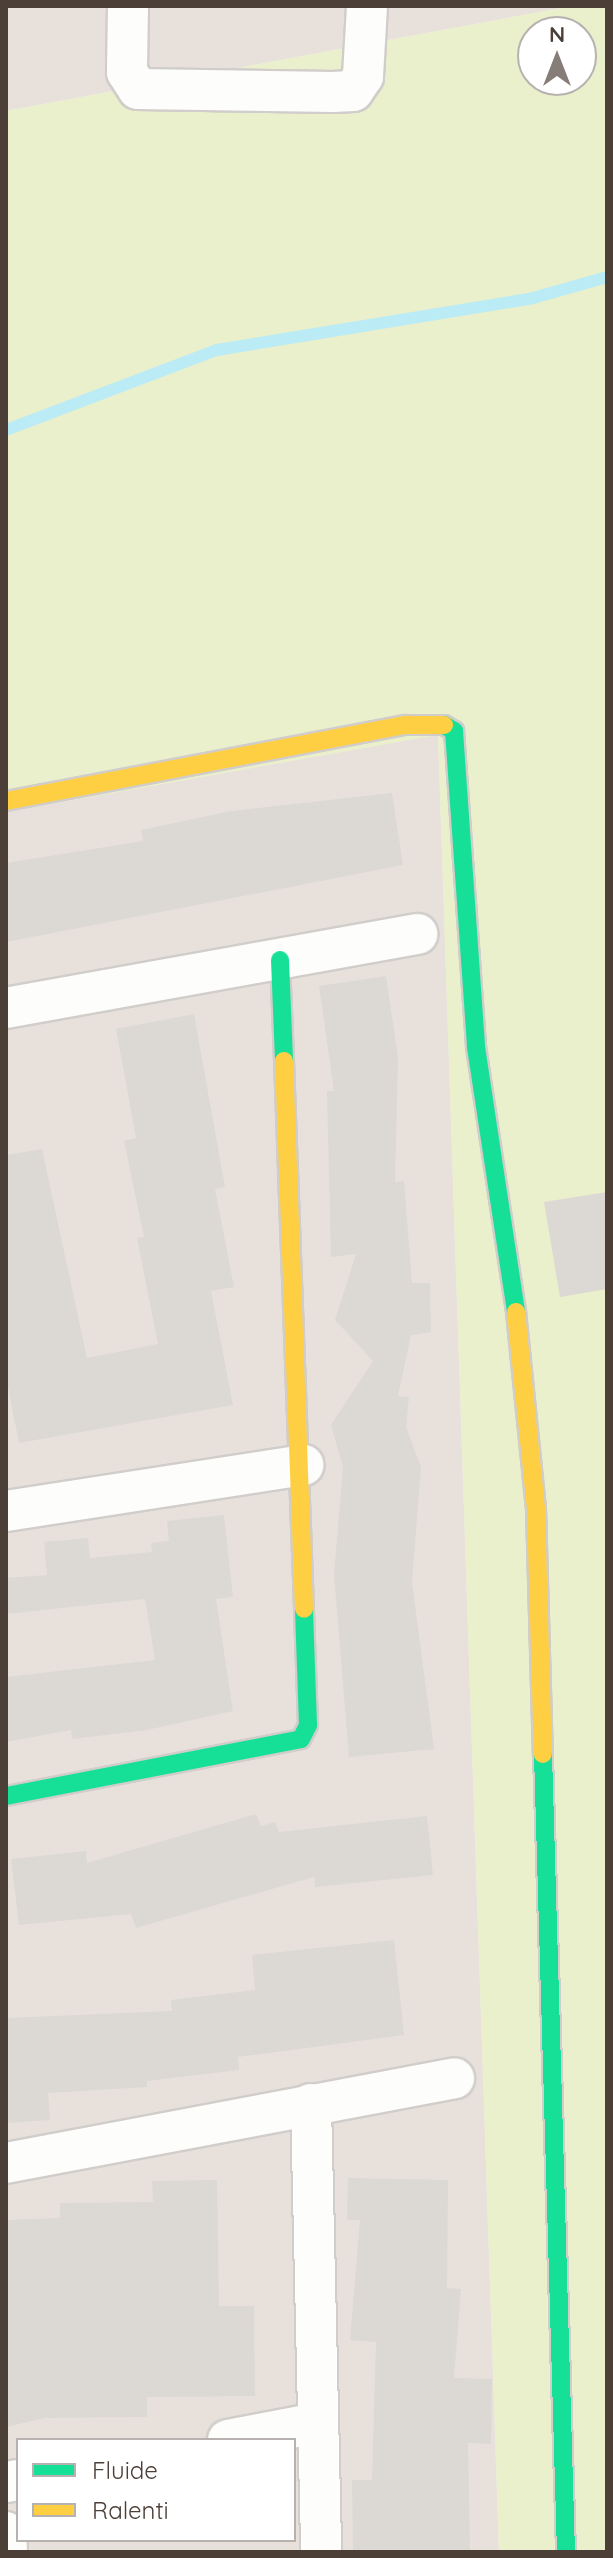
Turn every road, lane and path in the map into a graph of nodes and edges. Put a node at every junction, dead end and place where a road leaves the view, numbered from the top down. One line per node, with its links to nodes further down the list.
1 (128, 6): 2 (street)
2 (367, 6)
3 (6, 801): 18 (street)
4 (417, 934): 5 (street)
5 (280, 960): 6 (street); 7 (street)
6 (6, 1008)
7 (303, 1465): 8 (street); 9 (street)
8 (6, 1511)
9 (6, 1796)
10 (454, 2078): 11 (street)
11 (311, 2104): 12 (street); 13 (street)
12 (6, 2163)
13 (317, 2423): 14 (street); 17 (street)
14 (238, 2438)
15 (6, 2532): 16 (street)
16 (7, 2552)
17 (321, 2552)
18 (566, 2552)

